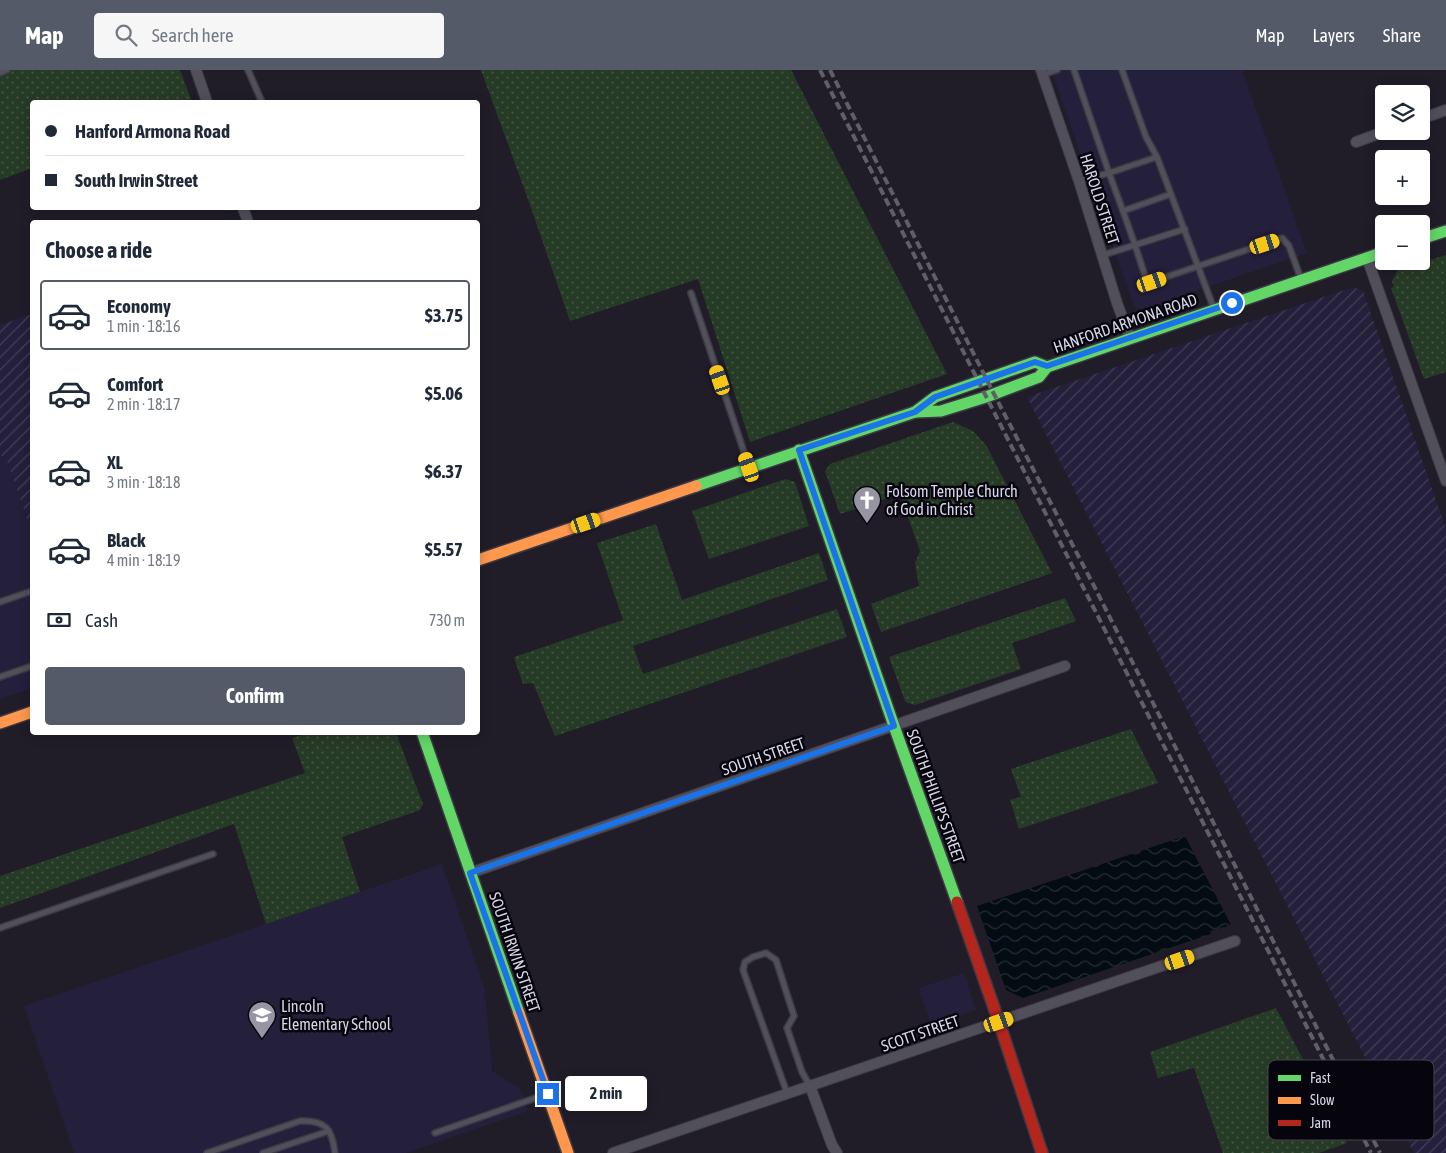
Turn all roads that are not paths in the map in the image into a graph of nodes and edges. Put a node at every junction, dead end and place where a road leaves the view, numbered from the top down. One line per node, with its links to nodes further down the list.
1 (7, 70): 7 (lane)
2 (248, 70): 10 (lane)
3 (1057, 70): 8 (lane)
4 (1074, 70): 16 (lane)
5 (1122, 70): 15 (lane)
6 (199, 71): 9 (street)
7 (0, 73)
8 (1042, 73): 17 (street, HAROLD STREET)
9 (206, 100)
10 (261, 100)
11 (1446, 110): 12 (street)
12 (1430, 116)
13 (1375, 135): 14 (street)
14 (1356, 142)
15 (1157, 156): 16 (lane); 18 (lane)
16 (1109, 173): 17 (lane); 19 (lane)
17 (1079, 182): 25 (street, HAROLD STREET)
18 (1171, 194): 19 (lane); 20 (lane)
19 (1123, 211): 23 (lane)
20 (1184, 229): 23 (lane); 27 (lane)
21 (1446, 231): 22 (street)
22 (1430, 237)
23 (1135, 245): 25 (lane); 27 (lane)
24 (1375, 255): 26 (street, HANFORD ARMONA ROAD)
25 (1103, 256): 31 (street, HAROLD STREET)
26 (1367, 258): 28 (street, HANFORD ARMONA ROAD); 36 (street)
27 (1198, 266): 28 (lane); 30 (lane)
28 (1302, 280): 30 (street, HANFORD ARMONA ROAD)
29 (691, 293): 35 (lane)
30 (1214, 309): 31 (street, HANFORD ARMONA ROAD)
31 (1130, 338): 32 (street, HANFORD ARMONA ROAD)
32 (1047, 366): 33 (street, HANFORD ARMONA ROAD); 33 (street, HANFORD ARMONA ROAD)
33 (915, 412): 34 (street)
34 (799, 450): 35 (street); 45 (street, SOUTH PHILLIPS STREET)
35 (749, 467): 37 (street)
36 (1446, 481)
37 (480, 559)
38 (30, 591): 39 (lane)
39 (0, 602)
40 (1065, 666): 45 (street, SOUTH STREET)
41 (30, 667): 42 (lane)
42 (0, 677)
43 (30, 713): 44 (street)
44 (0, 723)
45 (894, 726): 48 (street, SOUTH STREET); 51 (street, SOUTH PHILLIPS STREET)
46 (423, 735): 48 (street, SOUTH IRWIN STREET)
47 (213, 854): 49 (lane)
48 (470, 873): 53 (street, SOUTH IRWIN STREET)
49 (0, 928)
50 (1235, 941): 51 (street, SCOTT STREET)
51 (999, 1022): 52 (street, SCOTT STREET); 63 (street, SOUTH PHILLIPS STREET)
52 (810, 1086): 54 (street, SCOTT STREET); 54 (lane); 62 (street)
53 (548, 1094): 56 (lane); 60 (street, SOUTH IRWIN STREET)
54 (787, 1094): 61 (street, SCOTT STREET)
55 (329, 1131): 57 (lane); 58 (lane); 59 (lane)
56 (435, 1132)
57 (207, 1153)
58 (263, 1153)
59 (335, 1153)
60 (568, 1153)
61 (613, 1153)
62 (837, 1153)
63 (1042, 1153)

